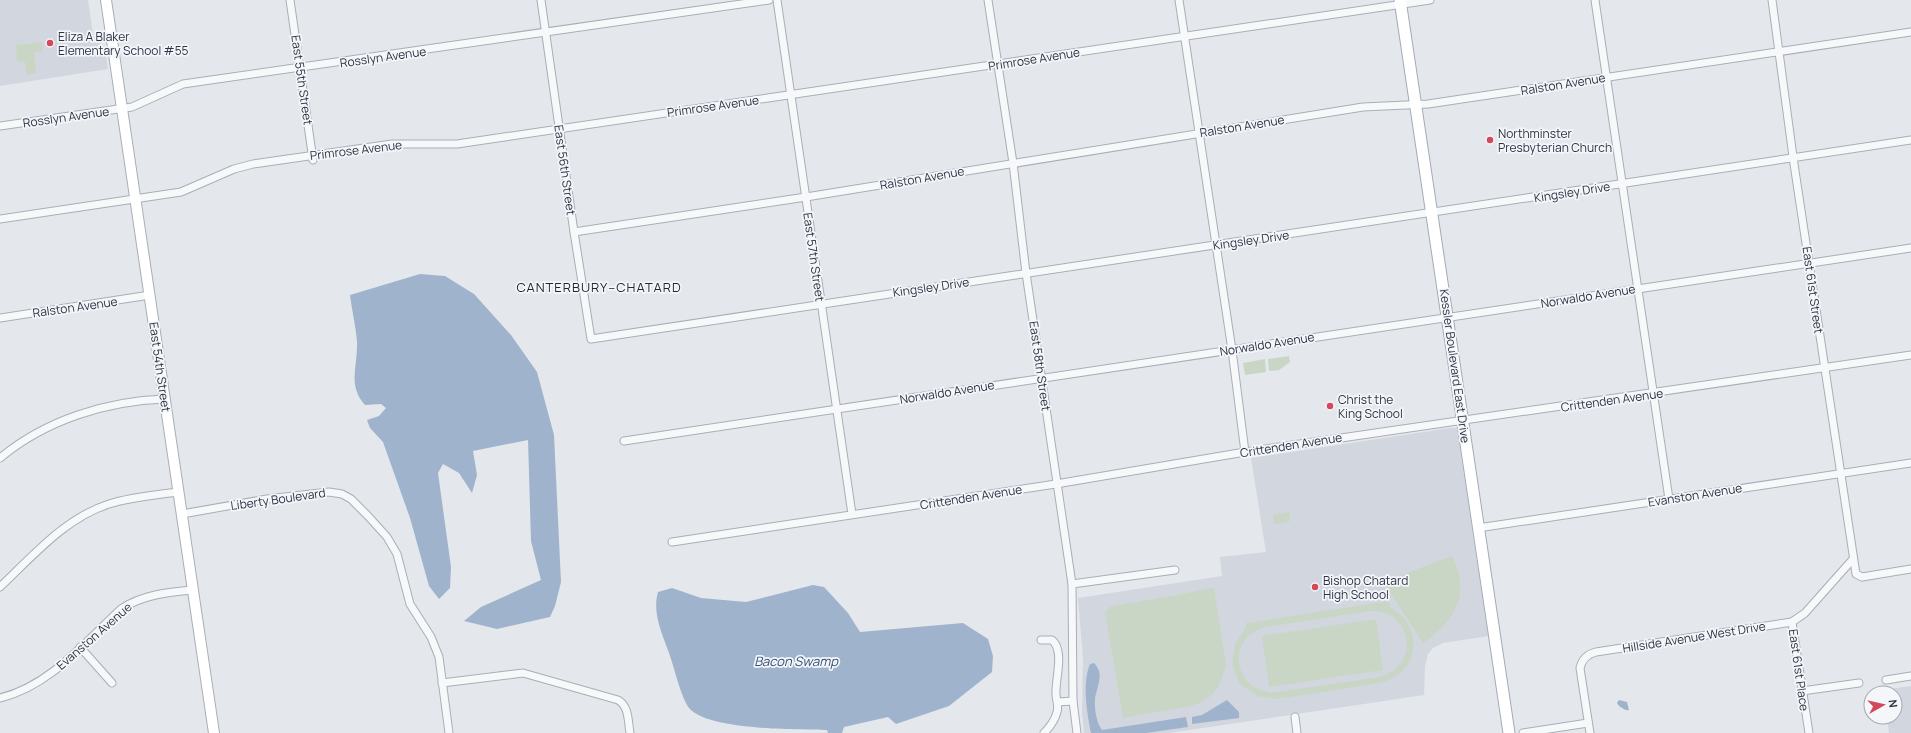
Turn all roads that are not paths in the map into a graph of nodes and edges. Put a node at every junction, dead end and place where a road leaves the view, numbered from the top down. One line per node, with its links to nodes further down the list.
1 (106, 0): 21 (street, East 54th Street)
2 (290, 0): 17 (street, East 55th Street)
3 (541, 0): 13 (street, East 56th Street)
4 (770, 0): 13 (street, Rosslyn Avenue)
5 (777, 0): 19 (street, East 57th Street)
6 (988, 0): 16 (street, East 58th Street)
7 (1179, 0): 14 (street)
8 (1430, 0): 11 (street, Primrose Avenue)
9 (1595, 0): 18 (street)
10 (1772, 0): 15 (street, East 61st Street)
11 (1400, 2): 14 (street, Primrose Avenue); 20 (main road, Kessler Boulevard East Drive)
12 (1911, 32): 15 (street, Ralston Avenue)
13 (546, 33): 17 (street, Rosslyn Avenue); 23 (street, East 56th Street)
14 (1184, 36): 16 (street, Primrose Avenue); 24 (street)
15 (1778, 51): 18 (street, Ralston Avenue); 27 (street, East 61st Street)
16 (999, 64): 19 (street, Primrose Avenue); 28 (street, East 58th Street)
17 (300, 68): 21 (street, Rosslyn Avenue); 26 (street, East 55th Street)
18 (1607, 77): 20 (street, Ralston Avenue); 29 (street)
19 (791, 95): 23 (street, Primrose Avenue); 30 (street, East 57th Street)
20 (1416, 105): 24 (street, Ralston Avenue); 32 (main road, Kessler Boulevard East Drive)
21 (122, 108): 22 (street, Rosslyn Avenue); 31 (street, East 54th Street)
22 (0, 126)
23 (559, 129): 26 (street, Primrose Avenue); 34 (street, East 56th Street)
24 (1199, 132): 28 (street, Ralston Avenue); 35 (street)
25 (1911, 140): 27 (street, Kingsley Drive)
26 (313, 158): 31 (street, Primrose Avenue)
27 (1794, 158): 29 (street, Kingsley Drive); 37 (street, East 61st Street)
28 (1013, 163): 30 (street, Ralston Avenue); 38 (street, East 58th Street)
29 (1623, 184): 32 (street, Kingsley Drive); 39 (street)
30 (806, 197): 34 (street, Ralston Avenue); 41 (street, East 57th Street)
31 (136, 200): 33 (street, Primrose Avenue); 40 (street, East 54th Street)
32 (1432, 213): 35 (street, Kingsley Drive); 42 (main road, Kessler Boulevard East Drive)
33 (0, 219)
34 (574, 232): 44 (street, East 56th Street)
35 (1215, 245): 38 (street, Kingsley Drive); 45 (street)
36 (1911, 248): 37 (street, Norwaldo Avenue)
37 (1809, 263): 39 (street, Norwaldo Avenue); 47 (street, East 61st Street)
38 (1026, 273): 41 (street, Kingsley Drive); 48 (street, East 58th Street)
39 (1638, 289): 42 (street, Norwaldo Avenue); 49 (street)
40 (150, 296): 43 (street, Ralston Avenue); 50 (street, East 54th Street)
41 (821, 304): 44 (street, Kingsley Drive); 51 (street, East 57th Street)
42 (1447, 317): 45 (street, Norwaldo Avenue); 52 (main road, Kessler Boulevard East Drive)
43 (0, 318)
44 (591, 339)
45 (1232, 350): 48 (street, Norwaldo Avenue); 54 (street)
46 (1911, 355): 47 (street, Crittenden Avenue)
47 (1825, 368): 49 (street, Crittenden Avenue); 57 (street, East 61st Street)
48 (1043, 378): 51 (street, Norwaldo Avenue); 58 (street, East 58th Street)
49 (1654, 394): 52 (street, Crittenden Avenue); 60 (street)
50 (165, 399): 55 (street); 59 (street, East 54th Street)
51 (837, 409): 53 (street, Norwaldo Avenue); 62 (street, East 57th Street)
52 (1463, 421): 54 (street, Crittenden Avenue); 63 (main road, Kessler Boulevard East Drive)
53 (624, 441)
54 (1245, 452): 58 (street, Crittenden Avenue)
55 (0, 458)
56 (1911, 463): 57 (street, Evanston Avenue)
57 (1841, 473): 60 (street, Evanston Avenue); 65 (street, East 61st Street)
58 (1056, 484): 62 (street, Crittenden Avenue); 68 (street, East 58th Street)
59 (178, 492): 61 (street, East 54th Street); 69 (street)
60 (1669, 499): 63 (street, Evanston Avenue)
61 (182, 514): 70 (street, East 54th Street); 76 (street, Liberty Boulevard)
62 (852, 514): 64 (street, Crittenden Avenue)
63 (1478, 528): 91 (main road, Kessler Boulevard East Drive)
64 (672, 542)
65 (1853, 559): 66 (street, East 61st Street); 71 (street, East 61st Place)
66 (1911, 569)
67 (1175, 570): 68 (street)
68 (1072, 584): 82 (street, East 58th Street)
69 (0, 587)
70 (193, 590): 73 (street, Evanston Avenue); 85 (street, East 54th Street)
71 (1792, 622): 79 (street, East 61st Place); 84 (street, Hillside Avenue West Drive)
72 (1041, 640): 81 (street)
73 (80, 647): 77 (street); 80 (street, Evanston Avenue)
74 (1911, 676): 75 (street)
75 (1886, 680)
76 (442, 682): 86 (street, Liberty Boulevard); 87 (street)
77 (112, 683)
78 (1859, 683): 79 (street)
79 (1802, 691): 94 (street, East 61st Place)
80 (0, 698)
81 (1058, 702): 82 (street); 88 (street)
82 (1073, 702): 89 (street, East 58th Street)
83 (1295, 717): 90 (street)
84 (1588, 723): 92 (street); 93 (street)
85 (214, 733)
86 (450, 733)
87 (630, 733)
88 (1044, 733)
89 (1077, 733)
90 (1297, 733)
91 (1509, 733)
92 (1523, 733)
93 (1590, 733)
94 (1809, 733)

